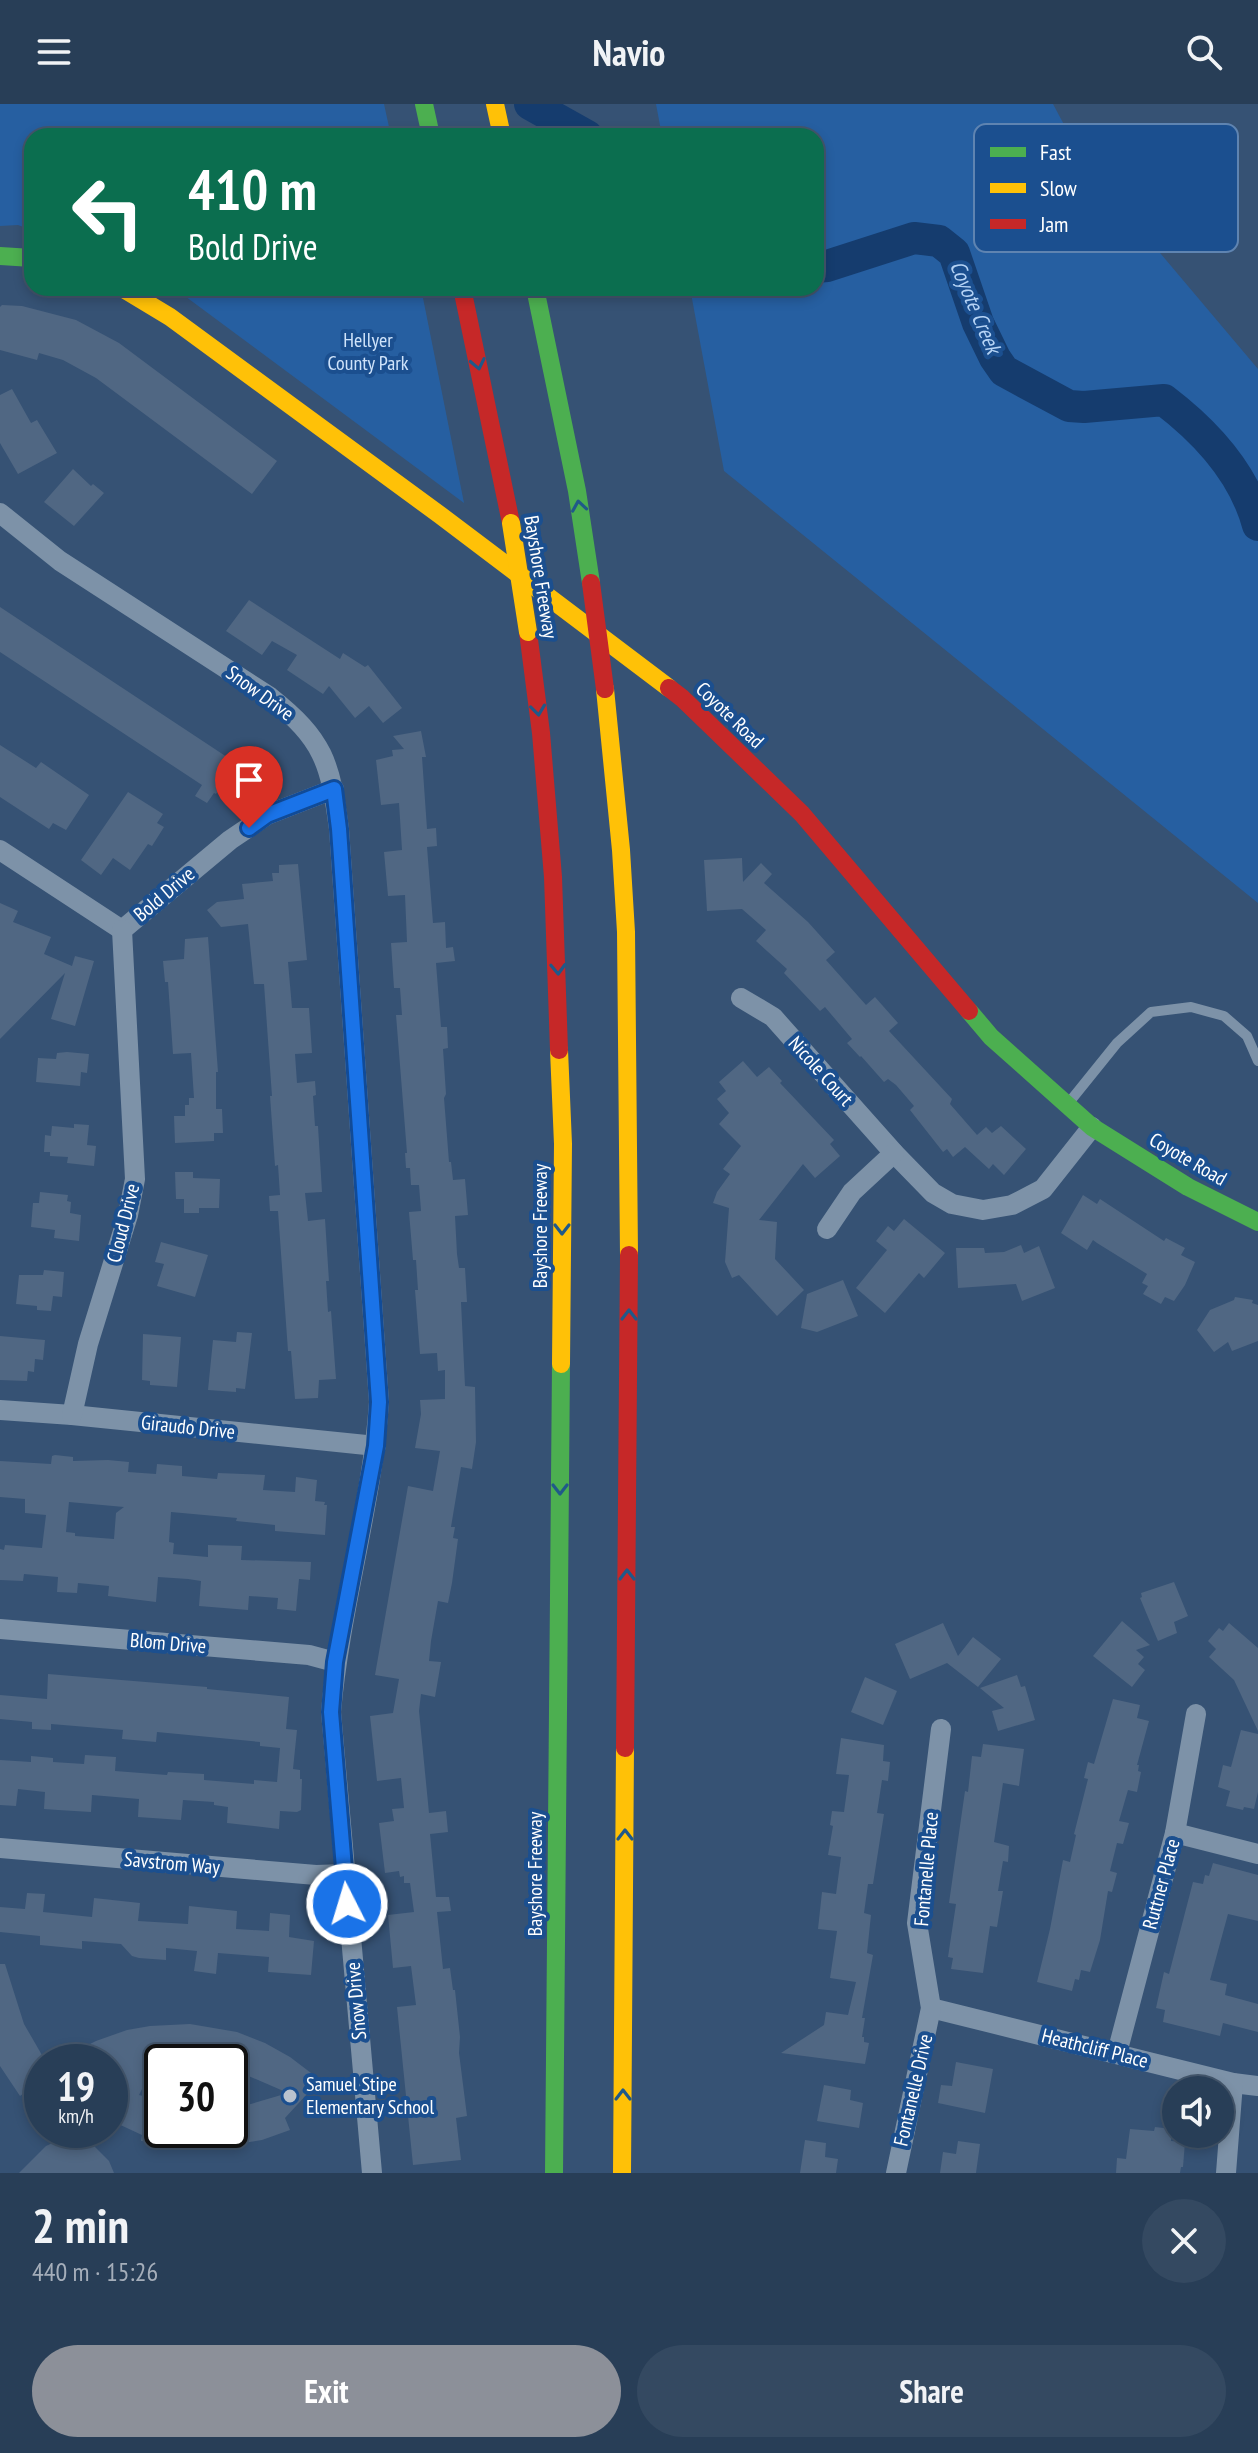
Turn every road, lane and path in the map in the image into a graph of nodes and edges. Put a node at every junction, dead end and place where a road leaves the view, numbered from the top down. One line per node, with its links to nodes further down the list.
1 (424, 104): 3 (main road)
2 (495, 104): 4 (main road)
3 (429, 128)
4 (500, 128)
5 (0, 256): 6 (main road)
6 (24, 258)
7 (135, 296): 16 (main road, Coyote Road)
8 (464, 296): 39 (main road, Bayshore Freeway, one-way to 39, bridge)
9 (537, 296): 40 (main road, one-way to 9, bridge)
10 (0, 513): 11 (street, Snow Drive)
11 (334, 789): 13 (street, Bold Drive); 23 (street, Snow Drive)
12 (0, 850): 13 (street, Bold Drive)
13 (122, 930): 22 (street, Cloud Drive)
14 (741, 998): 18 (street, Nicole Court)
15 (1258, 1061): 16 (lane)
16 (1066, 1106): 17 (main road, Coyote Road)
17 (1092, 1127): 18 (street, Nicole Court); 19 (main road, Coyote Road)
18 (894, 1153): 20 (street)
19 (1258, 1222)
20 (827, 1229)
21 (0, 1410): 22 (street, Giraudo Drive)
22 (72, 1415): 23 (street, Giraudo Drive)
23 (376, 1446): 25 (street, Snow Drive)
24 (0, 1629): 25 (street, Blom Drive)
25 (335, 1662): 31 (street, Snow Drive)
26 (1196, 1714): 28 (street, Ruttner Place)
27 (941, 1729): 32 (street, Fontanelle Place)
28 (1175, 1833): 30 (street); 33 (street, Ruttner Place)
29 (0, 1848): 31 (street, Savstrom Way)
30 (1258, 1854)
31 (345, 1874): 38 (street, Snow Drive)
32 (931, 2008): 33 (street, Heathcliff Place); 41 (street, Fontanelle Drive)
33 (1117, 2053): 34 (street, Heathcliff Place)
34 (1206, 2076)
35 (1234, 2083): 36 (street, Heathcliff Place)
36 (1258, 2086)
37 (1228, 2148): 42 (street)
38 (372, 2173)
39 (554, 2173)
40 (622, 2173)
41 (896, 2173)
42 (1226, 2173)

